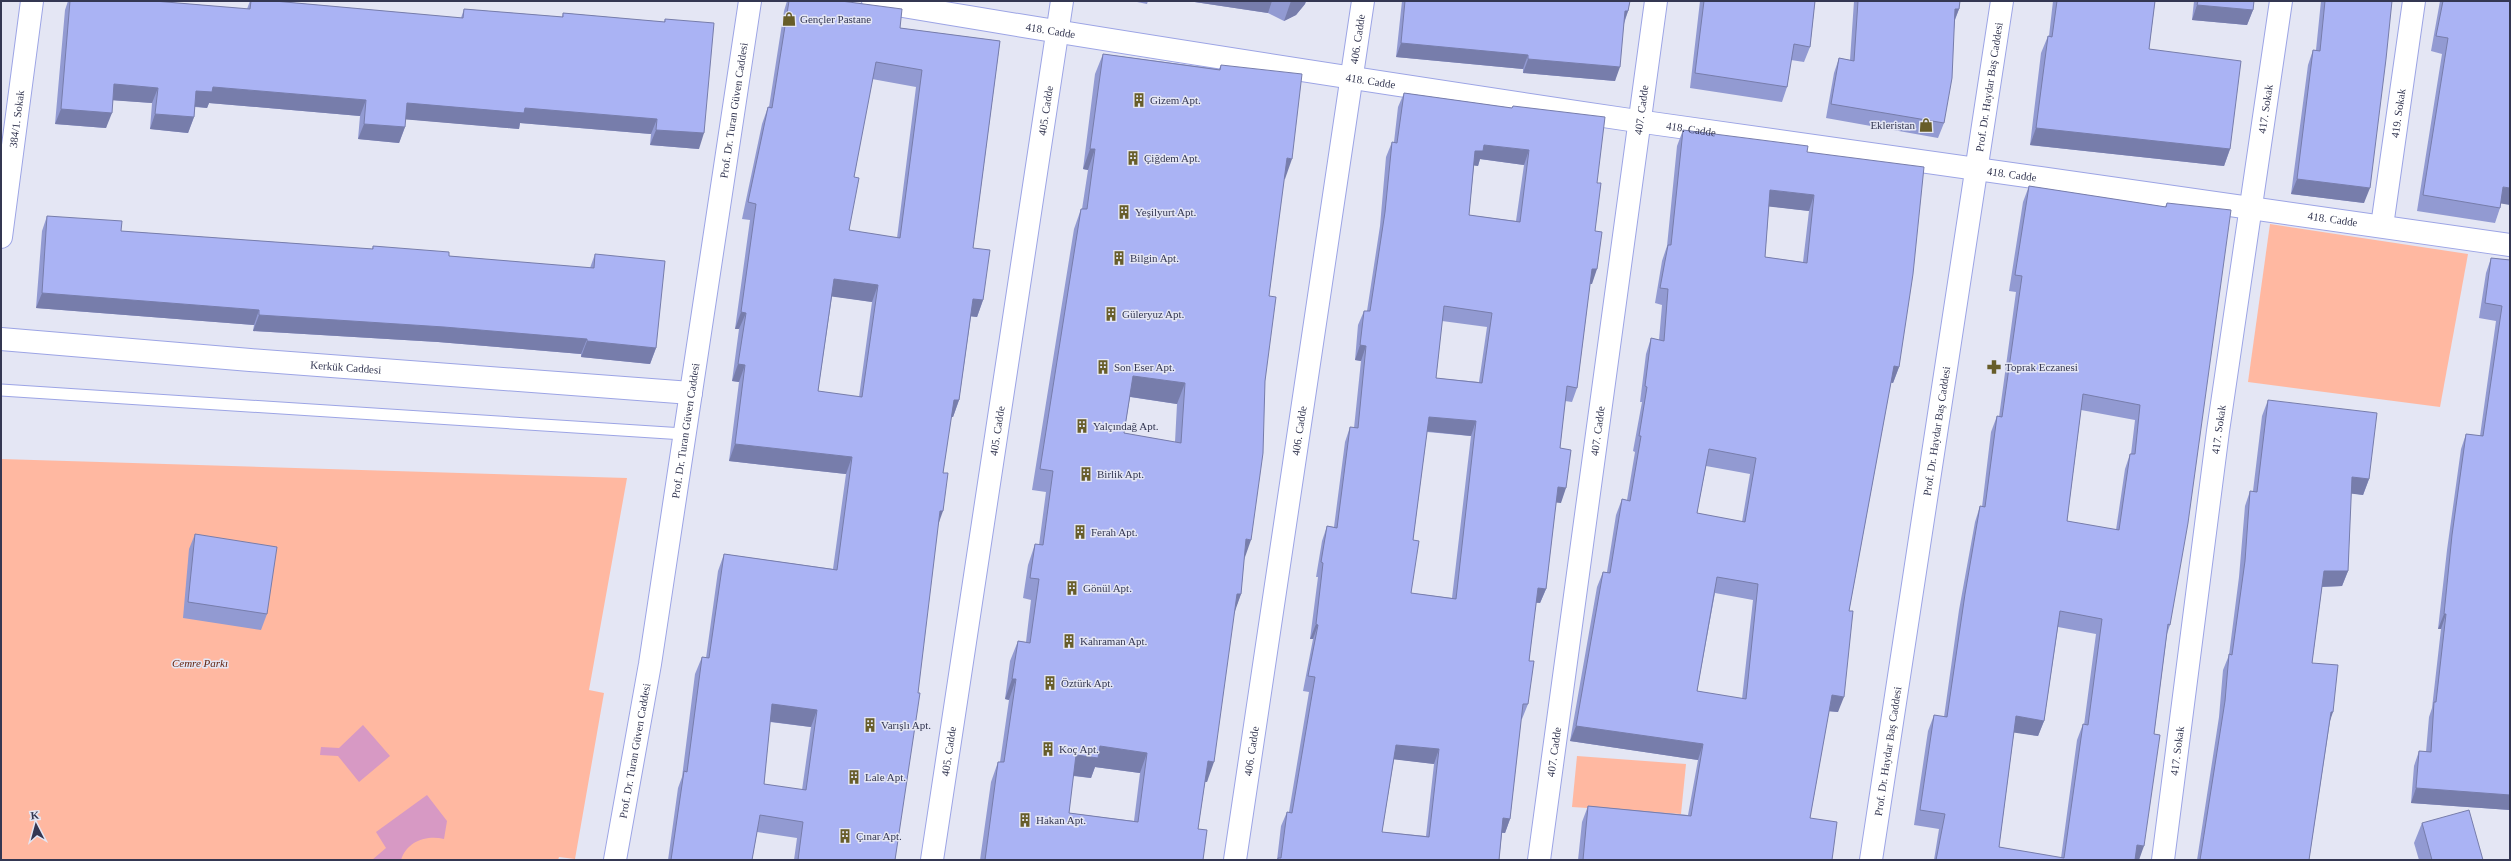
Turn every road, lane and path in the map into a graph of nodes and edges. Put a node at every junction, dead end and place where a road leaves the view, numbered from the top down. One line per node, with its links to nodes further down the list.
1 (32, 1): 16 (street, 384/1. Sokak)
2 (750, 1): 20 (street, Prof. Dr. Turan Güven Caddesi)
3 (873, 1): 10 (street, 418. Cadde)
4 (1062, 1): 10 (street, 405. Cadde)
5 (1363, 1): 11 (street, 406. Cadde)
6 (1656, 1): 12 (street, 407. Cadde)
7 (2002, 1): 13 (street, Prof. Dr. Haydar Baş Caddesi)
8 (2281, 1): 14 (street, 417. Sokak)
9 (2414, 1): 15 (street, 419. Sokak)
10 (1057, 32): 11 (street, 418. Cadde); 23 (street, 405. Cadde)
11 (1352, 77): 12 (street, 418. Cadde); 24 (street, 406. Cadde)
12 (1639, 121): 13 (street, 418. Cadde); 25 (street, 407. Cadde)
13 (1978, 169): 14 (street, 418. Cadde); 26 (street, Prof. Dr. Haydar Baş Caddesi)
14 (2252, 206): 15 (street, 418. Cadde); 27 (street, 417. Sokak)
15 (2382, 226): 17 (street, 418. Cadde)
16 (1, 237)
17 (2510, 246)
18 (1, 339): 20 (street, Kerkük Caddesi)
19 (1, 390): 21 (lane)
20 (691, 393): 21 (street, Prof. Dr. Turan Güven Caddesi)
21 (684, 434): 22 (street, Prof. Dr. Turan Güven Caddesi)
22 (616, 860)
23 (932, 860)
24 (1235, 860)
25 (1539, 860)
26 (1871, 860)
27 (2163, 860)

